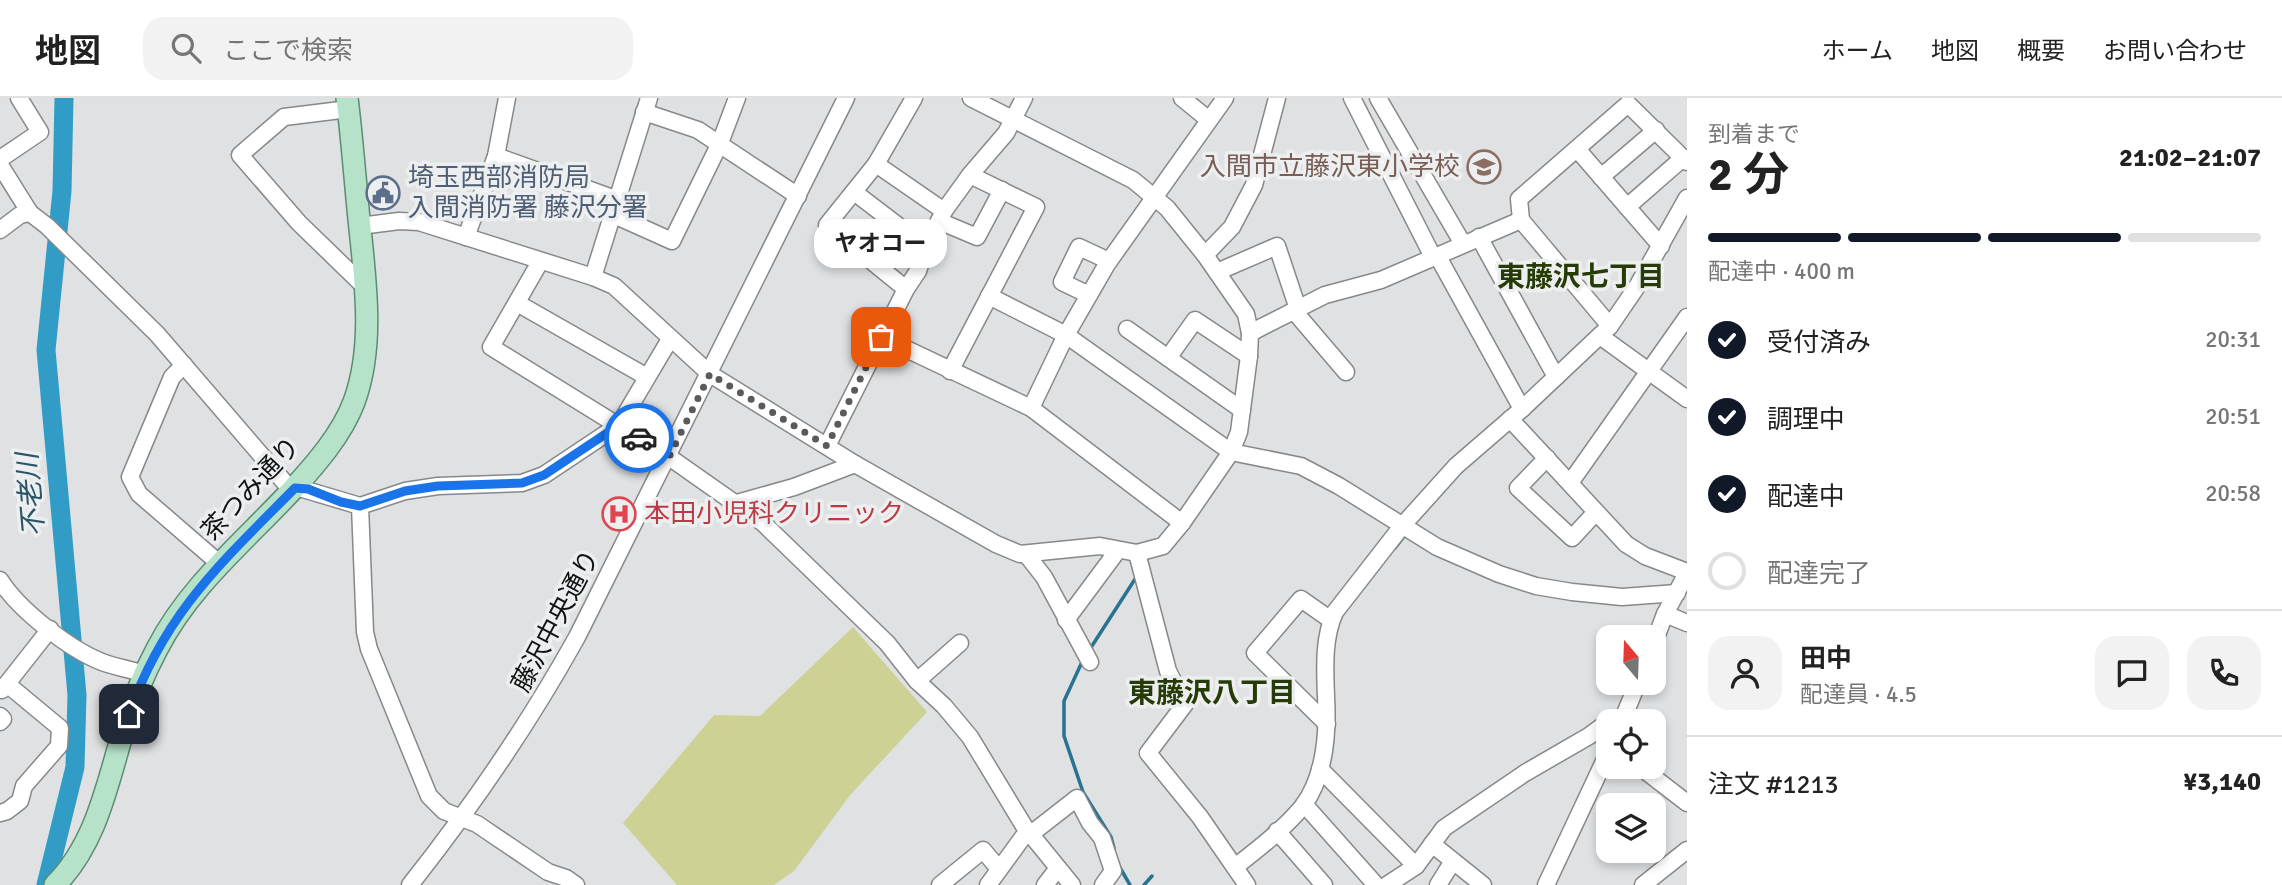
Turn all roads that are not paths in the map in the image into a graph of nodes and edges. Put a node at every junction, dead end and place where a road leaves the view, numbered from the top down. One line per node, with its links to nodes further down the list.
1 (19, 98): 21 (street)
2 (508, 98): 20 (street)
3 (737, 98): 18 (street)
4 (846, 98): 29 (street, 藤沢中央通り)
5 (914, 98): 23 (street)
6 (971, 98): 15 (street)
7 (1024, 98): 15 (street)
8 (1182, 98): 16 (street)
9 (1225, 98): 16 (street)
10 (1277, 98): 44 (street)
11 (1352, 98): 45 (street)
12 (1378, 98): 41 (street)
13 (348, 103): 37 (main road, 茶つみ通り); 50 (street)
14 (646, 105): 18 (street); 32 (street)
15 (1013, 119): 25 (street); 30 (street)
16 (1209, 120): 30 (street)
17 (1656, 130): 19 (street); 22 (street); 26 (street)
18 (720, 143): 29 (street); 32 (street)
19 (1577, 149): 26 (street); 36 (street)
20 (496, 156): 32 (street); 39 (street)
21 (0, 159)
22 (1685, 160): 33 (street)
23 (876, 164): 28 (street); 35 (street)
24 (0, 165): 34 (street)
25 (970, 175): 27 (street); 35 (street)
26 (1601, 177): 33 (street)
27 (1002, 190): 35 (street); 53 (street)
28 (854, 192): 43 (street); 51 (street)
29 (798, 196): 69 (street, 藤沢中央通り)
30 (1156, 197): 44 (street); 46 (street)
31 (1687, 198): 42 (street)
32 (616, 207): 49 (street)
33 (1627, 207): 42 (street)
34 (30, 214): 38 (street); 65 (street)
35 (942, 216): 43 (street)
36 (1521, 220): 40 (street); 58 (street)
37 (360, 226): 39 (street); 50 (main road, 茶つみ通り)
38 (0, 230)
39 (466, 237): 47 (street)
40 (1479, 237): 41 (street); 71 (street)
41 (1463, 244): 45 (street)
42 (1661, 246): 58 (street)
43 (926, 247): 51 (street)
44 (1205, 255): 48 (street)
45 (1435, 256): 55 (street); 75 (street)
46 (1109, 261): 52 (street); 52 (street)
47 (540, 262): 49 (street); 54 (street)
48 (1217, 272): 55 (street); 59 (street)
49 (593, 277): 62 (street)
50 (366, 288): 83 (main road, 茶つみ通り)
51 (906, 289): 61 (street)
52 (1089, 295): 60 (street)
53 (989, 296): 60 (street); 66 (street)
54 (517, 303): 70 (street); 76 (street)
55 (1296, 310): 59 (street); 67 (street)
56 (1687, 317): 68 (street)
57 (1127, 329): 64 (street)
58 (1605, 331): 68 (street); 71 (street)
59 (1250, 333): 63 (street)
60 (1066, 335): 73 (street); 78 (street)
61 (881, 337): 66 (street); 77 (street)
62 (670, 339): 69 (street); 70 (street)
63 (1249, 356): 64 (street); 74 (street)
64 (1168, 358): 74 (street)
65 (184, 365): 83 (street); 92 (street)
66 (950, 371): 73 (street)
67 (1346, 372)
68 (1649, 372): 72 (street); 82 (street)
69 (710, 374): 77 (street); 79 (street, 藤沢中央通り)
70 (646, 377): 76 (street)
71 (1556, 377): 75 (street)
72 (1687, 399)
73 (1031, 408): 87 (street)
74 (1242, 410): 78 (street)
75 (1516, 414): 80 (street); 88 (street)
76 (619, 425): 79 (street); 85 (street)
77 (827, 446): 81 (street)
78 (1231, 452): 87 (street); 88 (street)
79 (669, 457): 84 (street); 117 (street, 藤沢中央通り)
80 (1546, 458): 82 (street); 86 (street)
81 (856, 464): 84 (street); 90 (street)
82 (1570, 483): 86 (street)
83 (295, 488): 85 (street); 92 (main road, 茶つみ通り)
84 (737, 503): 105 (street)
85 (360, 506): 117 (street)
86 (1596, 512): 93 (street)
87 (1182, 523): 91 (street)
88 (1402, 526): 95 (street); 98 (street)
89 (1118, 550): 90 (street); 91 (street); 97 (street)
90 (1026, 554): 97 (street)
91 (1136, 554): 124 (street)
92 (220, 564): 104 (main road, 茶つみ通り)
93 (1687, 573): 95 (street)
94 (0, 580): 101 (street)
95 (1677, 593): 96 (street)
96 (1665, 614): 99 (street); 100 (street)
97 (1066, 620): 103 (street)
98 (1331, 620): 109 (street); 109 (street)
99 (1687, 624)
100 (1661, 625)
101 (50, 629): 104 (street); 106 (street)
102 (960, 643): 105 (street)
103 (1090, 662)
104 (144, 674): 128 (main road, 茶つみ通り)
105 (917, 681): 119 (street)
106 (4, 688): 116 (street)
107 (0, 716): 108 (street)
108 (0, 722)
109 (1327, 724): 111 (street)
110 (1596, 729): 120 (street)
111 (1320, 769): 115 (street); 123 (street)
112 (1596, 779): 142 (street)
113 (1656, 779): 114 (street)
114 (1687, 803)
115 (1304, 804): 118 (street); 138 (street)
116 (0, 813)
117 (463, 818): 127 (street); 129 (street, 藤沢中央通り)
118 (1277, 831): 124 (street); 137 (street)
119 (1029, 833): 125 (street); 126 (street); 135 (street)
120 (1432, 844): 122 (street); 123 (street)
121 (1687, 850): 143 (street)
122 (1453, 861): 140 (street); 141 (street)
123 (1416, 866): 139 (street)
124 (1235, 867): 136 (street)
125 (1058, 868): 133 (street); 134 (street)
126 (999, 869): 131 (street); 132 (street)
127 (549, 881): 130 (street)
128 (55, 885)
129 (410, 885)
130 (576, 885)
131 (940, 885)
132 (988, 885)
133 (1045, 885)
134 (1072, 885)
135 (1102, 885)
136 (1247, 885)
137 (1324, 885)
138 (1376, 885)
139 (1387, 885)
140 (1438, 885)
141 (1483, 885)
142 (1546, 885)
143 (1643, 885)

